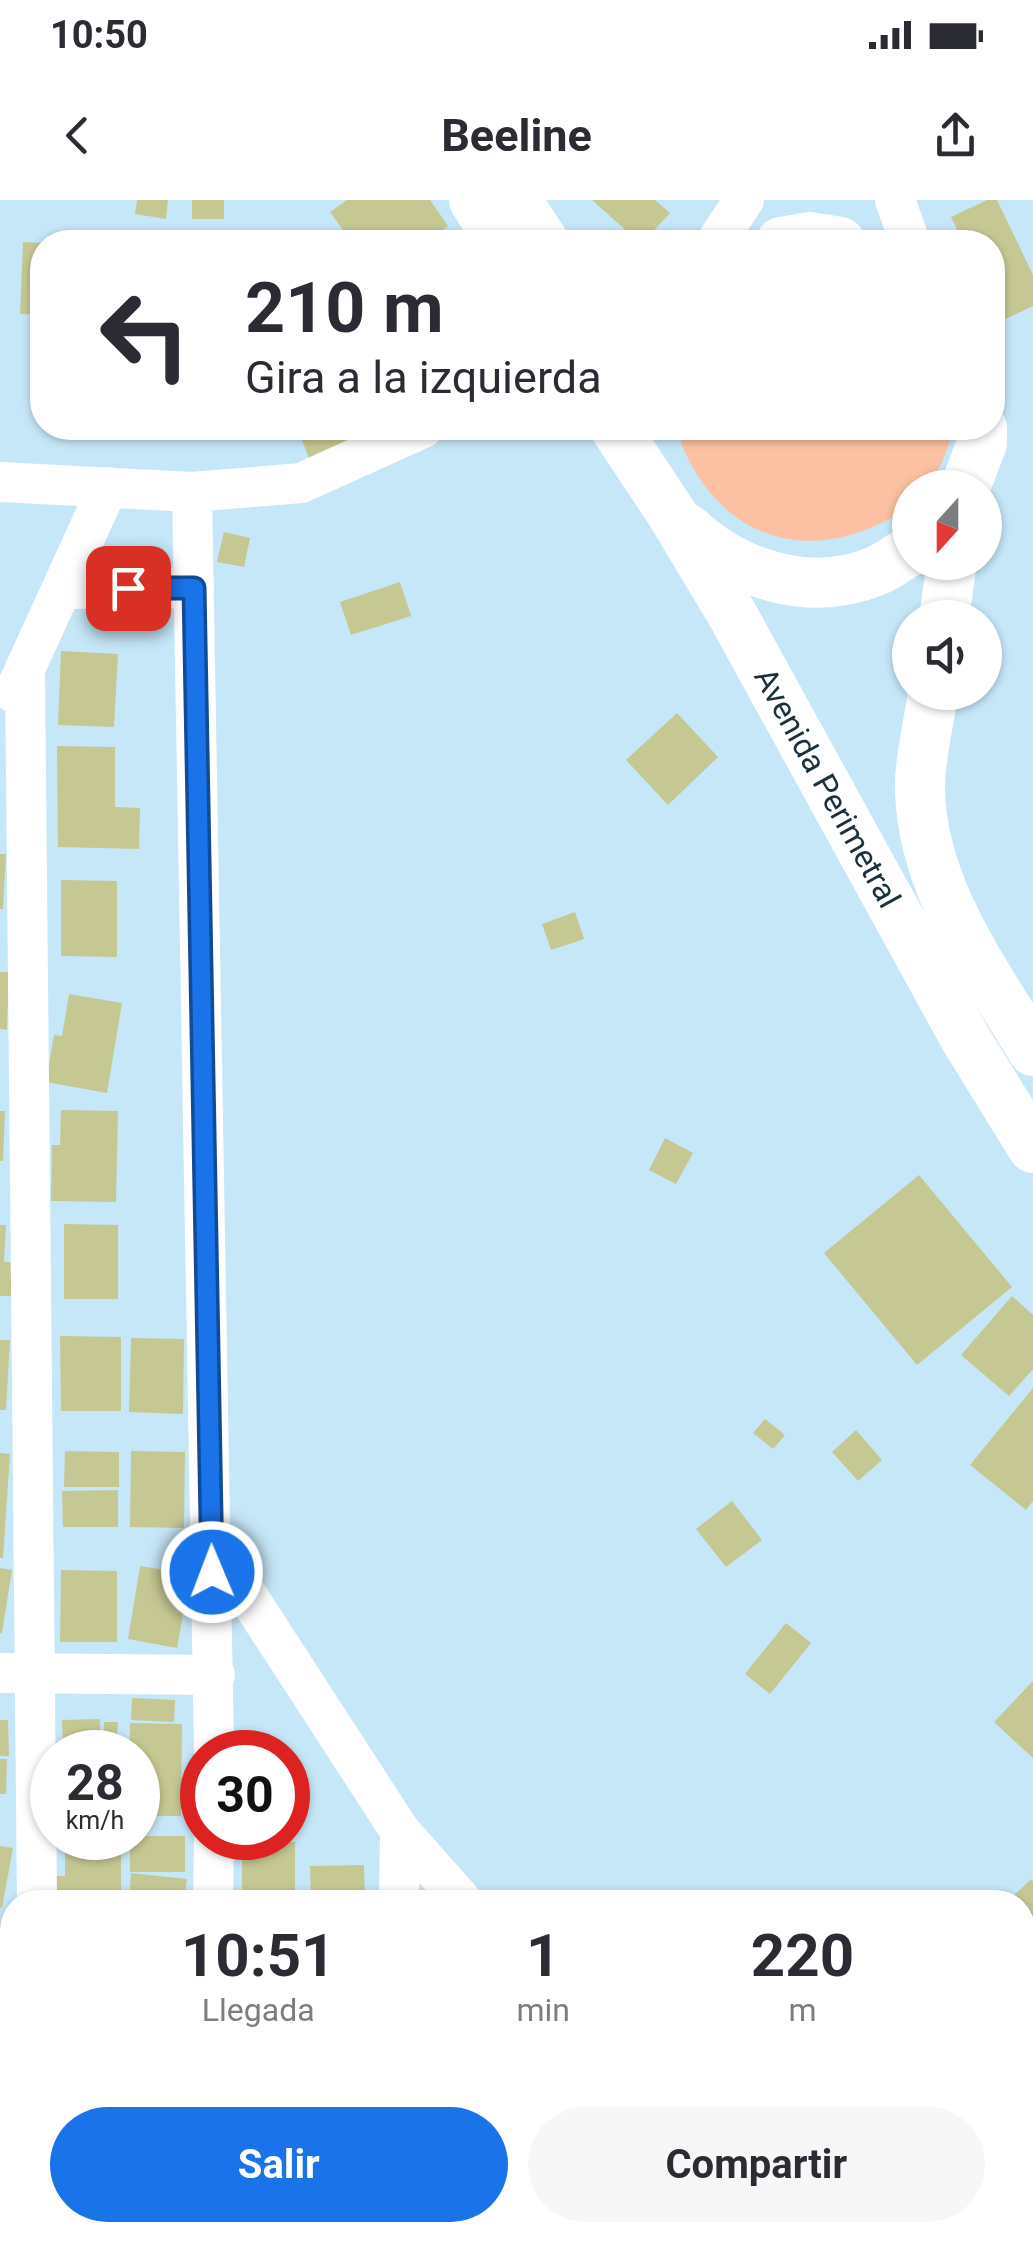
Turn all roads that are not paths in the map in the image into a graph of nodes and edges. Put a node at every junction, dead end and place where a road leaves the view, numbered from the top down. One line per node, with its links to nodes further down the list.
1 (474, 200): 5 (main road)
2 (516, 200): 6 (main road)
3 (744, 200): 7 (street)
4 (895, 200): 8 (street)
5 (493, 230)
6 (536, 230)
7 (724, 230)
8 (906, 230)
9 (396, 440): 16 (street)
10 (623, 440): 17 (main road, Avenida Perimetral)
11 (642, 440): 17 (main road)
12 (982, 440): 13 (main road)
13 (972, 470)
14 (0, 482): 15 (street)
15 (108, 487): 16 (street); 20 (street)
16 (192, 492): 19 (street)
17 (672, 514): 18 (main road); 25 (main road, Avenida Perimetral)
18 (892, 561)
19 (194, 588): 20 (street); 26 (street)
20 (62, 589): 21 (street)
21 (25, 670): 23 (street); 27 (street)
22 (931, 710): 24 (main road, Avenida Perimetral)
23 (0, 721)
24 (1033, 1051)
25 (1033, 1148)
26 (210, 1538): 28 (street); 30 (street)
27 (17, 1674): 28 (street); 32 (street)
28 (215, 1676): 29 (street)
29 (214, 1730)
30 (400, 1831): 34 (street); 35 (street)
31 (214, 1860): 33 (street)
32 (36, 1890)
33 (214, 1890)
34 (400, 1890)
35 (452, 1890)

